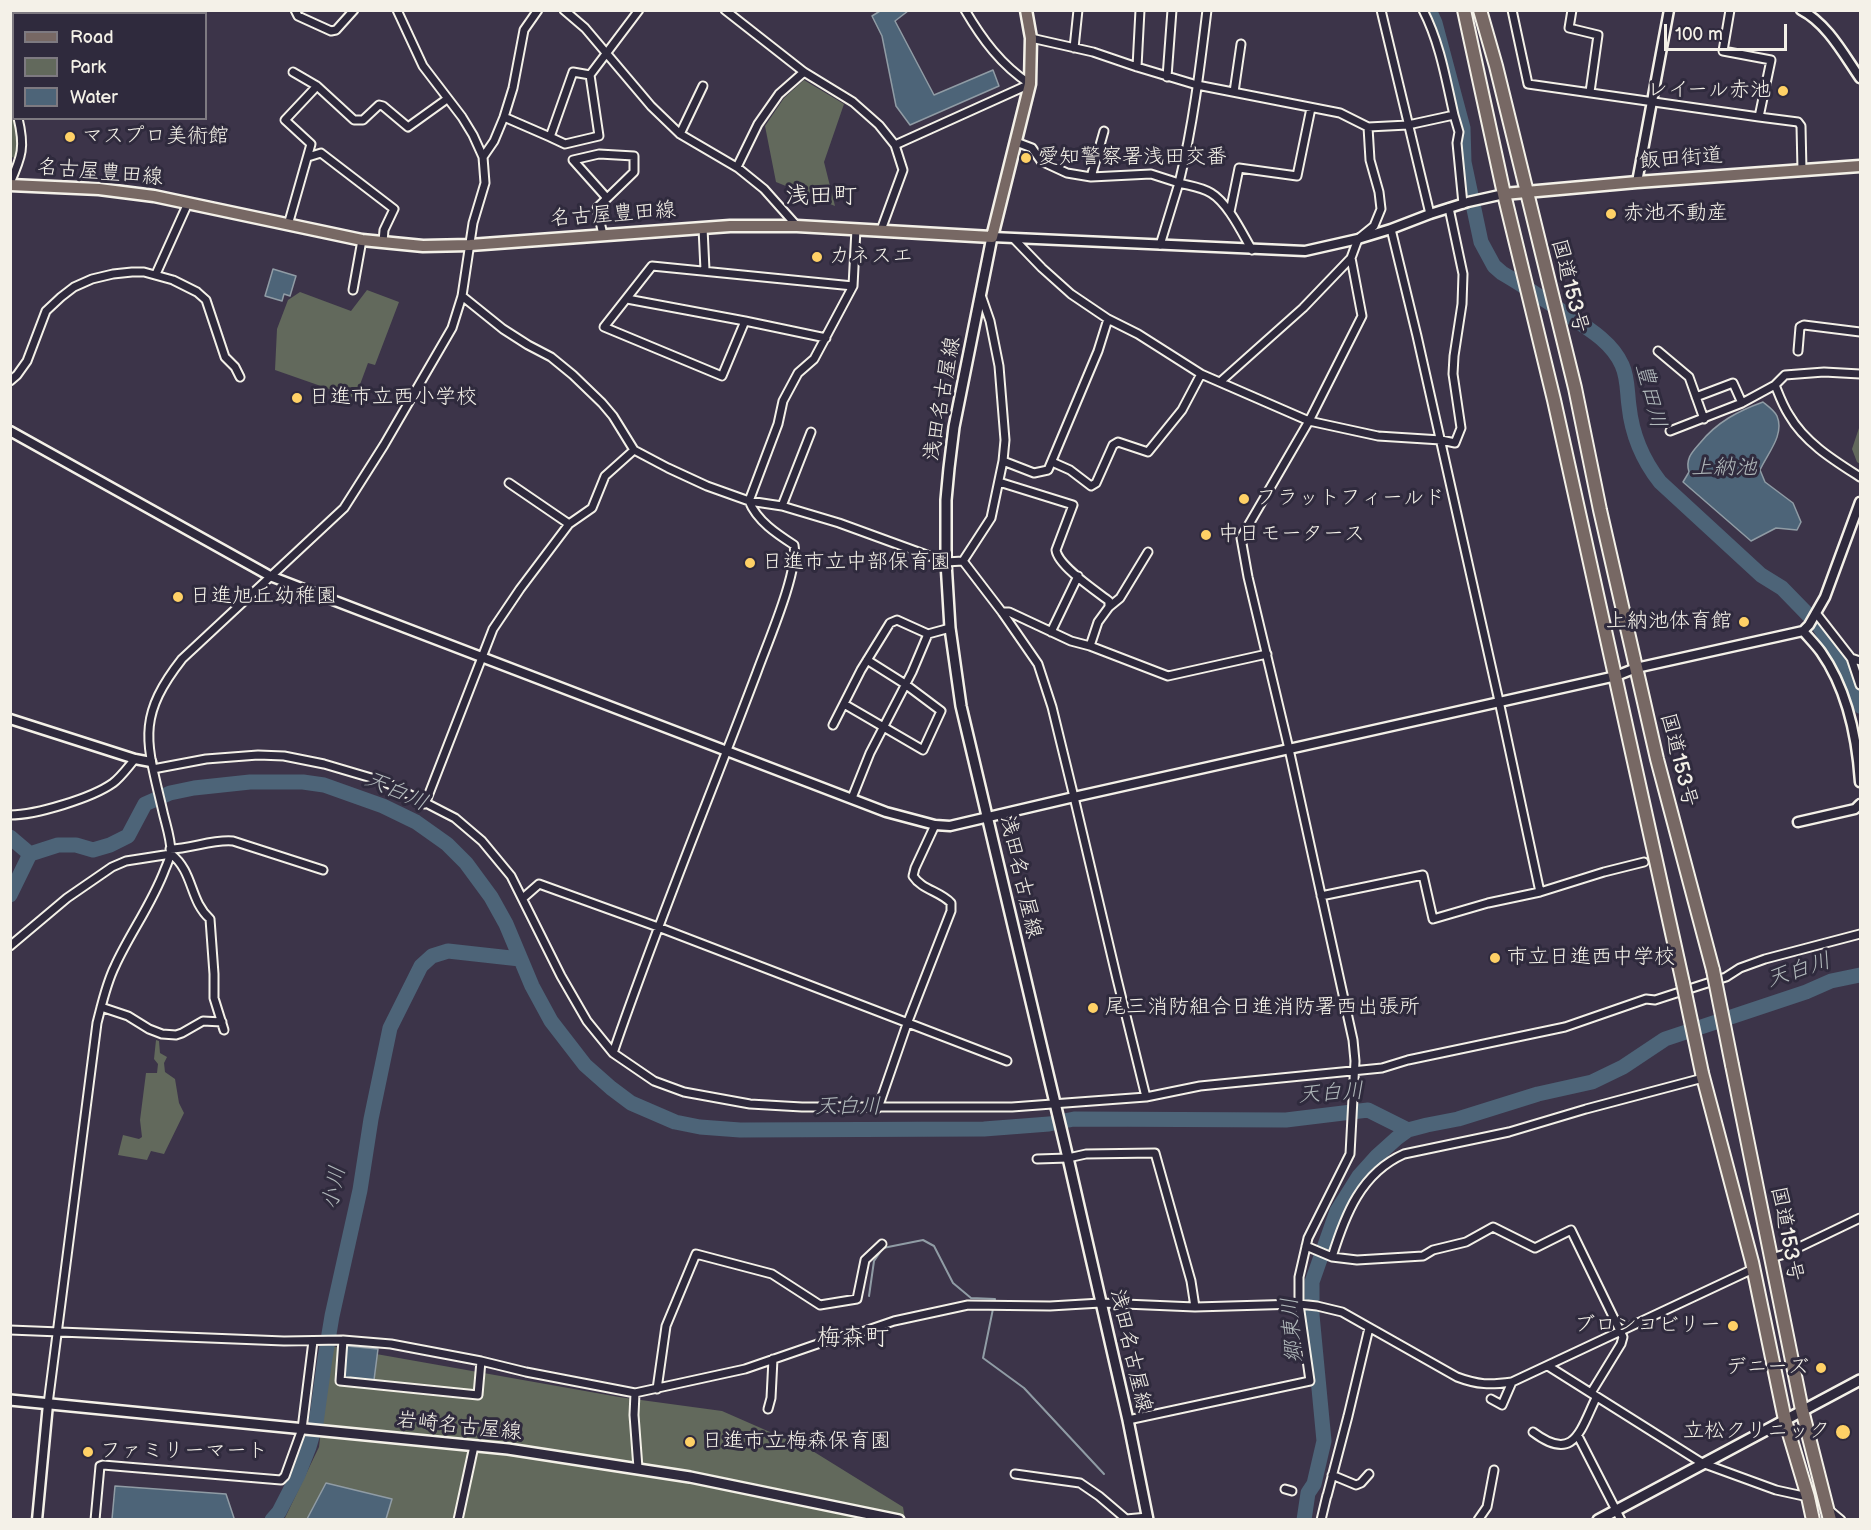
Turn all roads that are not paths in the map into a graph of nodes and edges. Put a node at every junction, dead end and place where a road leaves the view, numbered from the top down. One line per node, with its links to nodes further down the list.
1 (295, 10): 2 (street)
2 (354, 10)
3 (397, 10): 39 (street)
4 (538, 10): 43 (street)
5 (564, 10): 26 (street)
6 (639, 10): 26 (street)
7 (725, 10): 29 (street)
8 (965, 10): 33 (street)
9 (1026, 10): 23 (main road)
10 (1078, 10): 25 (street)
11 (1140, 10): 27 (street)
12 (1172, 10): 32 (street)
13 (1207, 10): 34 (street)
14 (1382, 10): 46 (street)
15 (1424, 10): 42 (street)
16 (1464, 10): 63 (highway, 国道153号)
17 (1480, 10): 62 (highway, 国道153号)
18 (1512, 10): 38 (street)
19 (1572, 10): 38 (street)
20 (1669, 10): 40 (street)
21 (1730, 10): 44 (street)
22 (1801, 10): 31 (street)
23 (1031, 38): 25 (street); 33 (main road)
24 (1240, 44): 37 (street)
25 (1074, 48): 27 (street)
26 (607, 53): 30 (street); 49 (street)
27 (1137, 67): 32 (street)
28 (293, 72): 35 (street)
29 (804, 72): 52 (street); 56 (street)
30 (590, 75): 50 (street); 50 (street)
31 (1860, 76)
32 (1167, 77): 34 (street)
33 (1030, 84): 51 (main road); 52 (street)
34 (1197, 85): 37 (street); 60 (street)
35 (317, 86): 39 (street); 54 (street)
36 (704, 86): 49 (street)
37 (1234, 92): 41 (street)
38 (1590, 92): 40 (street)
39 (447, 99): 53 (street)
40 (1651, 101): 44 (street); 59 (street)
41 (1311, 108): 47 (street); 68 (street)
42 (1454, 115): 46 (street); 66 (street)
43 (504, 117): 50 (street); 53 (street)
44 (1759, 117): 57 (street)
45 (18, 120): 61 (street)
46 (1408, 125): 47 (street); 69 (street)
47 (1368, 127): 79 (street)
48 (1104, 131): 58 (street)
49 (680, 134): 56 (street)
50 (550, 137)
51 (1016, 142): 58 (street); 77 (main road)
52 (895, 146): 75 (street)
53 (483, 156): 82 (street)
54 (308, 157): 70 (street); 81 (street)
55 (1860, 166): 57 (main road, 飯田街道)
56 (737, 167): 71 (street)
57 (1802, 170): 59 (main road, 飯田街道)
58 (1091, 177): 60 (street)
59 (1637, 182): 62 (main road, 飯田街道)
60 (1179, 183): 68 (street); 83 (street)
61 (10, 184): 65 (main road, 名古屋豊田線)
62 (1526, 192): 63 (main road, 飯田街道); 141 (highway, 国道153号)
63 (1502, 194): 66 (street); 142 (highway, 国道153号)
64 (606, 197): 64 (street); 76 (street)
65 (188, 203): 70 (main road, 名古屋豊田線); 87 (street)
66 (1465, 203): 67 (street)
67 (1449, 208): 69 (street); 112 (street)
68 (1230, 212): 84 (street)
69 (1430, 214): 74 (street)
70 (288, 225): 80 (main road, 名古屋豊田線)
71 (797, 226): 72 (main road, 名古屋豊田線); 73 (main road, 名古屋豊田線)
72 (703, 228): 76 (main road, 名古屋豊田線); 86 (street)
73 (856, 229): 75 (main road, 名古屋豊田線); 88 (street)
74 (1391, 229): 79 (street); 112 (street)
75 (881, 230): 77 (main road, 名古屋豊田線)
76 (603, 235): 82 (main road, 名古屋豊田線)
77 (993, 237): 78 (street); 90 (main road, 浅田名古屋線)
78 (1013, 238): 83 (street); 93 (street)
79 (1358, 239): 84 (street); 85 (street)
80 (362, 240): 81 (main road, 名古屋豊田線); 89 (street)
81 (383, 242): 82 (main road, 名古屋豊田線)
82 (470, 245): 91 (street)
83 (1160, 245): 84 (street)
84 (1252, 250)
85 (1350, 258): 103 (street); 108 (street)
86 (705, 270): 88 (street); 92 (street)
87 (156, 274): 101 (street); 102 (street)
88 (853, 286): 96 (street)
89 (353, 290)
90 (980, 294): 114 (street); 125 (main road, 浅田名古屋線)
91 (462, 296): 113 (street); 126 (street)
92 (627, 299): 94 (street); 94 (street)
93 (1108, 319): 99 (street); 115 (street)
94 (745, 321): 96 (street)
95 (1860, 332): 98 (street)
96 (826, 338): 119 (street)
97 (1658, 351): 105 (street)
98 (1798, 351)
99 (1201, 374): 103 (street); 115 (street)
100 (1860, 375): 104 (street)
101 (240, 377)
102 (10, 381)
103 (1220, 382): 108 (street)
104 (1775, 385): 106 (street); 116 (street)
105 (1696, 397): 106 (street); 107 (street)
106 (1742, 403): 107 (street)
107 (1704, 419): 110 (street)
108 (1309, 421): 112 (street); 136 (street)
109 (10, 431): 126 (street)
110 (1670, 431)
111 (811, 432): 121 (street)
112 (1441, 440): 145 (street)
113 (634, 450): 119 (street); 122 (street)
114 (1003, 461): 115 (street); 117 (street)
115 (1052, 462)
116 (1860, 477)
117 (999, 482): 124 (street); 127 (street)
118 (509, 483): 122 (street)
119 (749, 501): 121 (street); 151 (street)
120 (1860, 502): 130 (street)
121 (782, 506): 125 (street)
122 (569, 524): 138 (street)
123 (1148, 552): 128 (street)
124 (963, 561): 125 (street); 129 (street)
125 (946, 562): 131 (main road, 浅田名古屋線)
126 (270, 576): 138 (street); 153 (street)
127 (1078, 576): 128 (street); 133 (street)
128 (1109, 607): 135 (street)
129 (1002, 612): 133 (street); 155 (street)
130 (1815, 614): 132 (street); 137 (street)
131 (950, 628): 134 (street); 160 (main road, 浅田名古屋線)
132 (1806, 628): 141 (street); 154 (street)
133 (1051, 632): 135 (street)
134 (928, 634): 139 (street); 143 (street)
135 (1090, 646): 136 (street)
136 (1266, 654): 150 (street)
137 (1851, 658): 140 (street); 144 (street)
138 (483, 659): 151 (street); 157 (street)
139 (867, 660): 143 (street); 146 (street)
140 (1860, 661)
141 (1636, 668): 142 (street); 189 (highway, 国道153号, bridge)
142 (1616, 676): 145 (street); 179 (highway, 国道153号, bridge)
143 (905, 684): 149 (street); 149 (street)
144 (1860, 685)
145 (1499, 701): 150 (street); 166 (street)
146 (844, 704): 148 (street); 149 (street)
147 (10, 719): 152 (street)
148 (833, 725)
149 (883, 726): 156 (street)
150 (1290, 749): 155 (street); 167 (street)
151 (727, 751): 156 (street); 169 (street)
152 (135, 759): 153 (street); 159 (street)
153 (152, 766): 157 (street); 163 (street)
154 (1860, 782)
155 (1074, 797): 160 (street); 180 (street)
156 (852, 798): 162 (street)
157 (425, 804): 168 (street)
158 (1860, 804): 161 (street)
159 (10, 815)
160 (988, 818): 162 (street); 181 (main road, 浅田名古屋線)
161 (1798, 822)
162 (935, 825): 174 (street)
163 (170, 851): 165 (street); 171 (street); 172 (street); 173 (street)
164 (1644, 862): 166 (street)
165 (323, 870)
166 (1540, 892): 167 (street)
167 (1320, 896): 178 (street)
168 (523, 898): 169 (street); 176 (street)
169 (658, 927): 174 (street); 176 (street)
170 (1860, 934): 178 (street)
171 (10, 946)
172 (101, 1007): 173 (street); 197 (street)
173 (222, 1022): 175 (street)
174 (907, 1024): 177 (street); 182 (street)
175 (224, 1030)
176 (613, 1053): 182 (street)
177 (1007, 1061)
178 (1355, 1074): 180 (street); 187 (street)
179 (1702, 1076): 188 (street); 190 (highway, 国道153号)
180 (1146, 1097): 181 (street)
181 (1056, 1103): 182 (street); 183 (main road, 浅田名古屋線)
182 (878, 1108)
183 (1068, 1158): 184 (street); 191 (main road, 浅田名古屋線); 193 (street)
184 (1037, 1159)
185 (1860, 1218): 189 (street)
186 (882, 1244): 205 (street)
187 (1306, 1246): 188 (street); 192 (street)
188 (1332, 1257): 196 (street)
189 (1771, 1258): 212 (highway, 国道153号)
190 (1753, 1269): 196 (street); 214 (highway, 国道153号)
191 (1101, 1303): 193 (street); 200 (street); 213 (main road, 浅田名古屋線)
192 (1299, 1304): 193 (street); 194 (street); 213 (street)
193 (1195, 1307)
194 (1369, 1328): 204 (street); 224 (street)
195 (10, 1330): 197 (street)
196 (1620, 1332): 202 (street); 207 (street)
197 (57, 1333): 199 (street); 210 (street)
198 (339, 1340): 199 (street); 201 (street); 201 (street)
199 (317, 1341): 215 (street)
200 (773, 1359): 205 (street); 211 (street)
201 (481, 1361): 206 (street)
202 (1548, 1366): 204 (street); 207 (street)
203 (1860, 1380): 212 (main road)
204 (1512, 1382): 209 (street)
205 (657, 1389): 206 (street)
206 (635, 1393): 220 (street)
207 (1594, 1395): 217 (street); 219 (street)
208 (10, 1400): 210 (main road, 岩崎名古屋線)
209 (1491, 1400)
210 (48, 1404): 215 (main road, 岩崎名古屋線); 230 (street)
211 (768, 1409)
212 (1802, 1410): 214 (main road); 227 (highway, 国道153号)
213 (1128, 1420): 229 (main road, 浅田名古屋線)
214 (1785, 1420): 219 (main road); 225 (highway, 国道153号)
215 (305, 1429): 218 (main road, 岩崎名古屋線); 231 (street)
216 (1533, 1432): 217 (street)
217 (1578, 1436): 226 (street)
218 (474, 1446): 220 (main road, 岩崎名古屋線); 232 (street)
219 (1702, 1463): 225 (street); 226 (main road)
220 (638, 1468): 228 (main road, 岩崎名古屋線)
221 (1494, 1470): 235 (street)
222 (1015, 1474): 229 (street)
223 (1369, 1474): 224 (street)
224 (1332, 1475): 234 (street)
225 (1808, 1497): 238 (highway, 国道153号)
226 (1616, 1510): 236 (main road); 237 (street)
227 (1829, 1514): 239 (street)
228 (859, 1516): 233 (main road, 岩崎名古屋線)
229 (1148, 1518)
230 (37, 1520)
231 (94, 1520)
232 (458, 1520)
233 (899, 1520)
234 (1321, 1520)
235 (1478, 1520)
236 (1598, 1520)
237 (1621, 1520)
238 (1813, 1520)
239 (1841, 1520)

